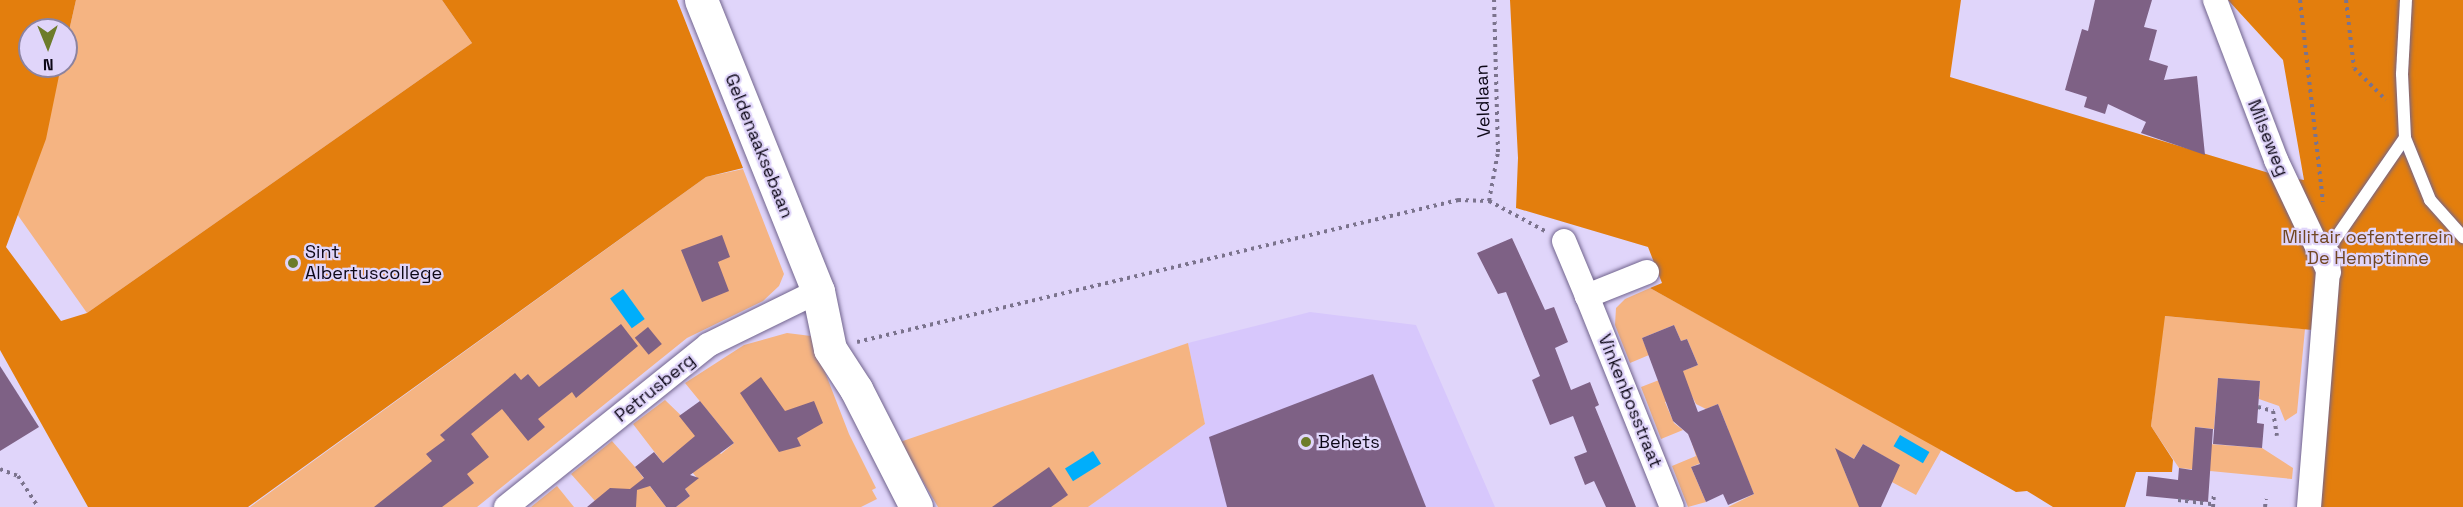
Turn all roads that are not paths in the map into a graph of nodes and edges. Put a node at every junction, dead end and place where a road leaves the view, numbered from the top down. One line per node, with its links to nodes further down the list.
1 (701, 0): 10 (street, Geldenaaksebaan)
2 (2215, 0): 9 (street, Milseweg)
3 (2406, 0): 4 (lane)
4 (2405, 138): 5 (lane); 7 (lane)
5 (2463, 237)
6 (1564, 241): 11 (street, Vinkenbosstraat)
7 (2329, 248): 9 (street)
8 (1647, 272): 11 (street)
9 (2329, 272): 15 (street)
10 (818, 291): 12 (street, Petrusberg); 13 (street, Geldenaaksebaan)
11 (1587, 296): 14 (street, Vinkenbosstraat)
12 (506, 507)
13 (916, 507)
14 (1672, 507)
15 (2309, 507)

